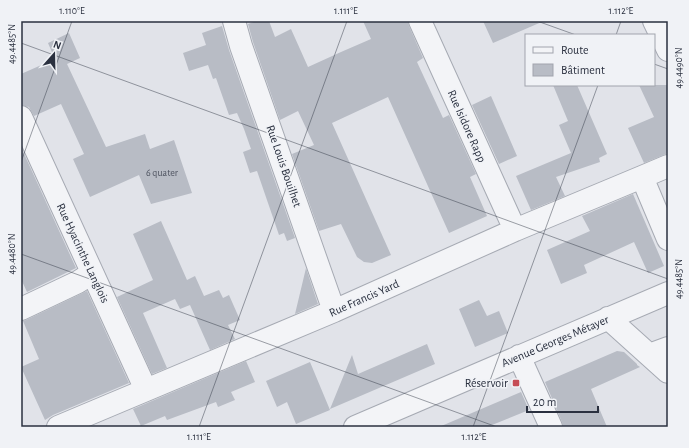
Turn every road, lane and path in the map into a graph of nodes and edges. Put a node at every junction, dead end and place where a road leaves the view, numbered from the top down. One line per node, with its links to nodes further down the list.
1 (234, 21): 13 (street, Rue Louis Bouilhet)
2 (420, 21): 8 (street, Rue Isidore Rapp)
3 (654, 21): 4 (street)
4 (668, 50)
5 (21, 117): 10 (street, Rue Hyacinthe Langlois)
6 (668, 166): 7 (street, Rue Francis Yard)
7 (642, 177): 8 (street, Rue Francis Yard); 9 (street)
8 (515, 230): 13 (street, Rue Francis Yard)
9 (668, 239)
10 (92, 274): 12 (street); 18 (street, Rue Hyacinthe Langlois)
11 (668, 293): 14 (street, Avenue Georges Métayer)
12 (21, 309)
13 (334, 311): 18 (street, Rue Francis Yard)
14 (608, 318): 15 (street); 16 (street, Avenue Georges Métayer)
15 (658, 352): 17 (street)
16 (519, 356): 20 (street, Avenue Georges Métayer); 21 (street)
17 (668, 372)
18 (146, 390): 19 (street, Rue Francis Yard)
19 (58, 427)
20 (355, 427)
21 (551, 427)

